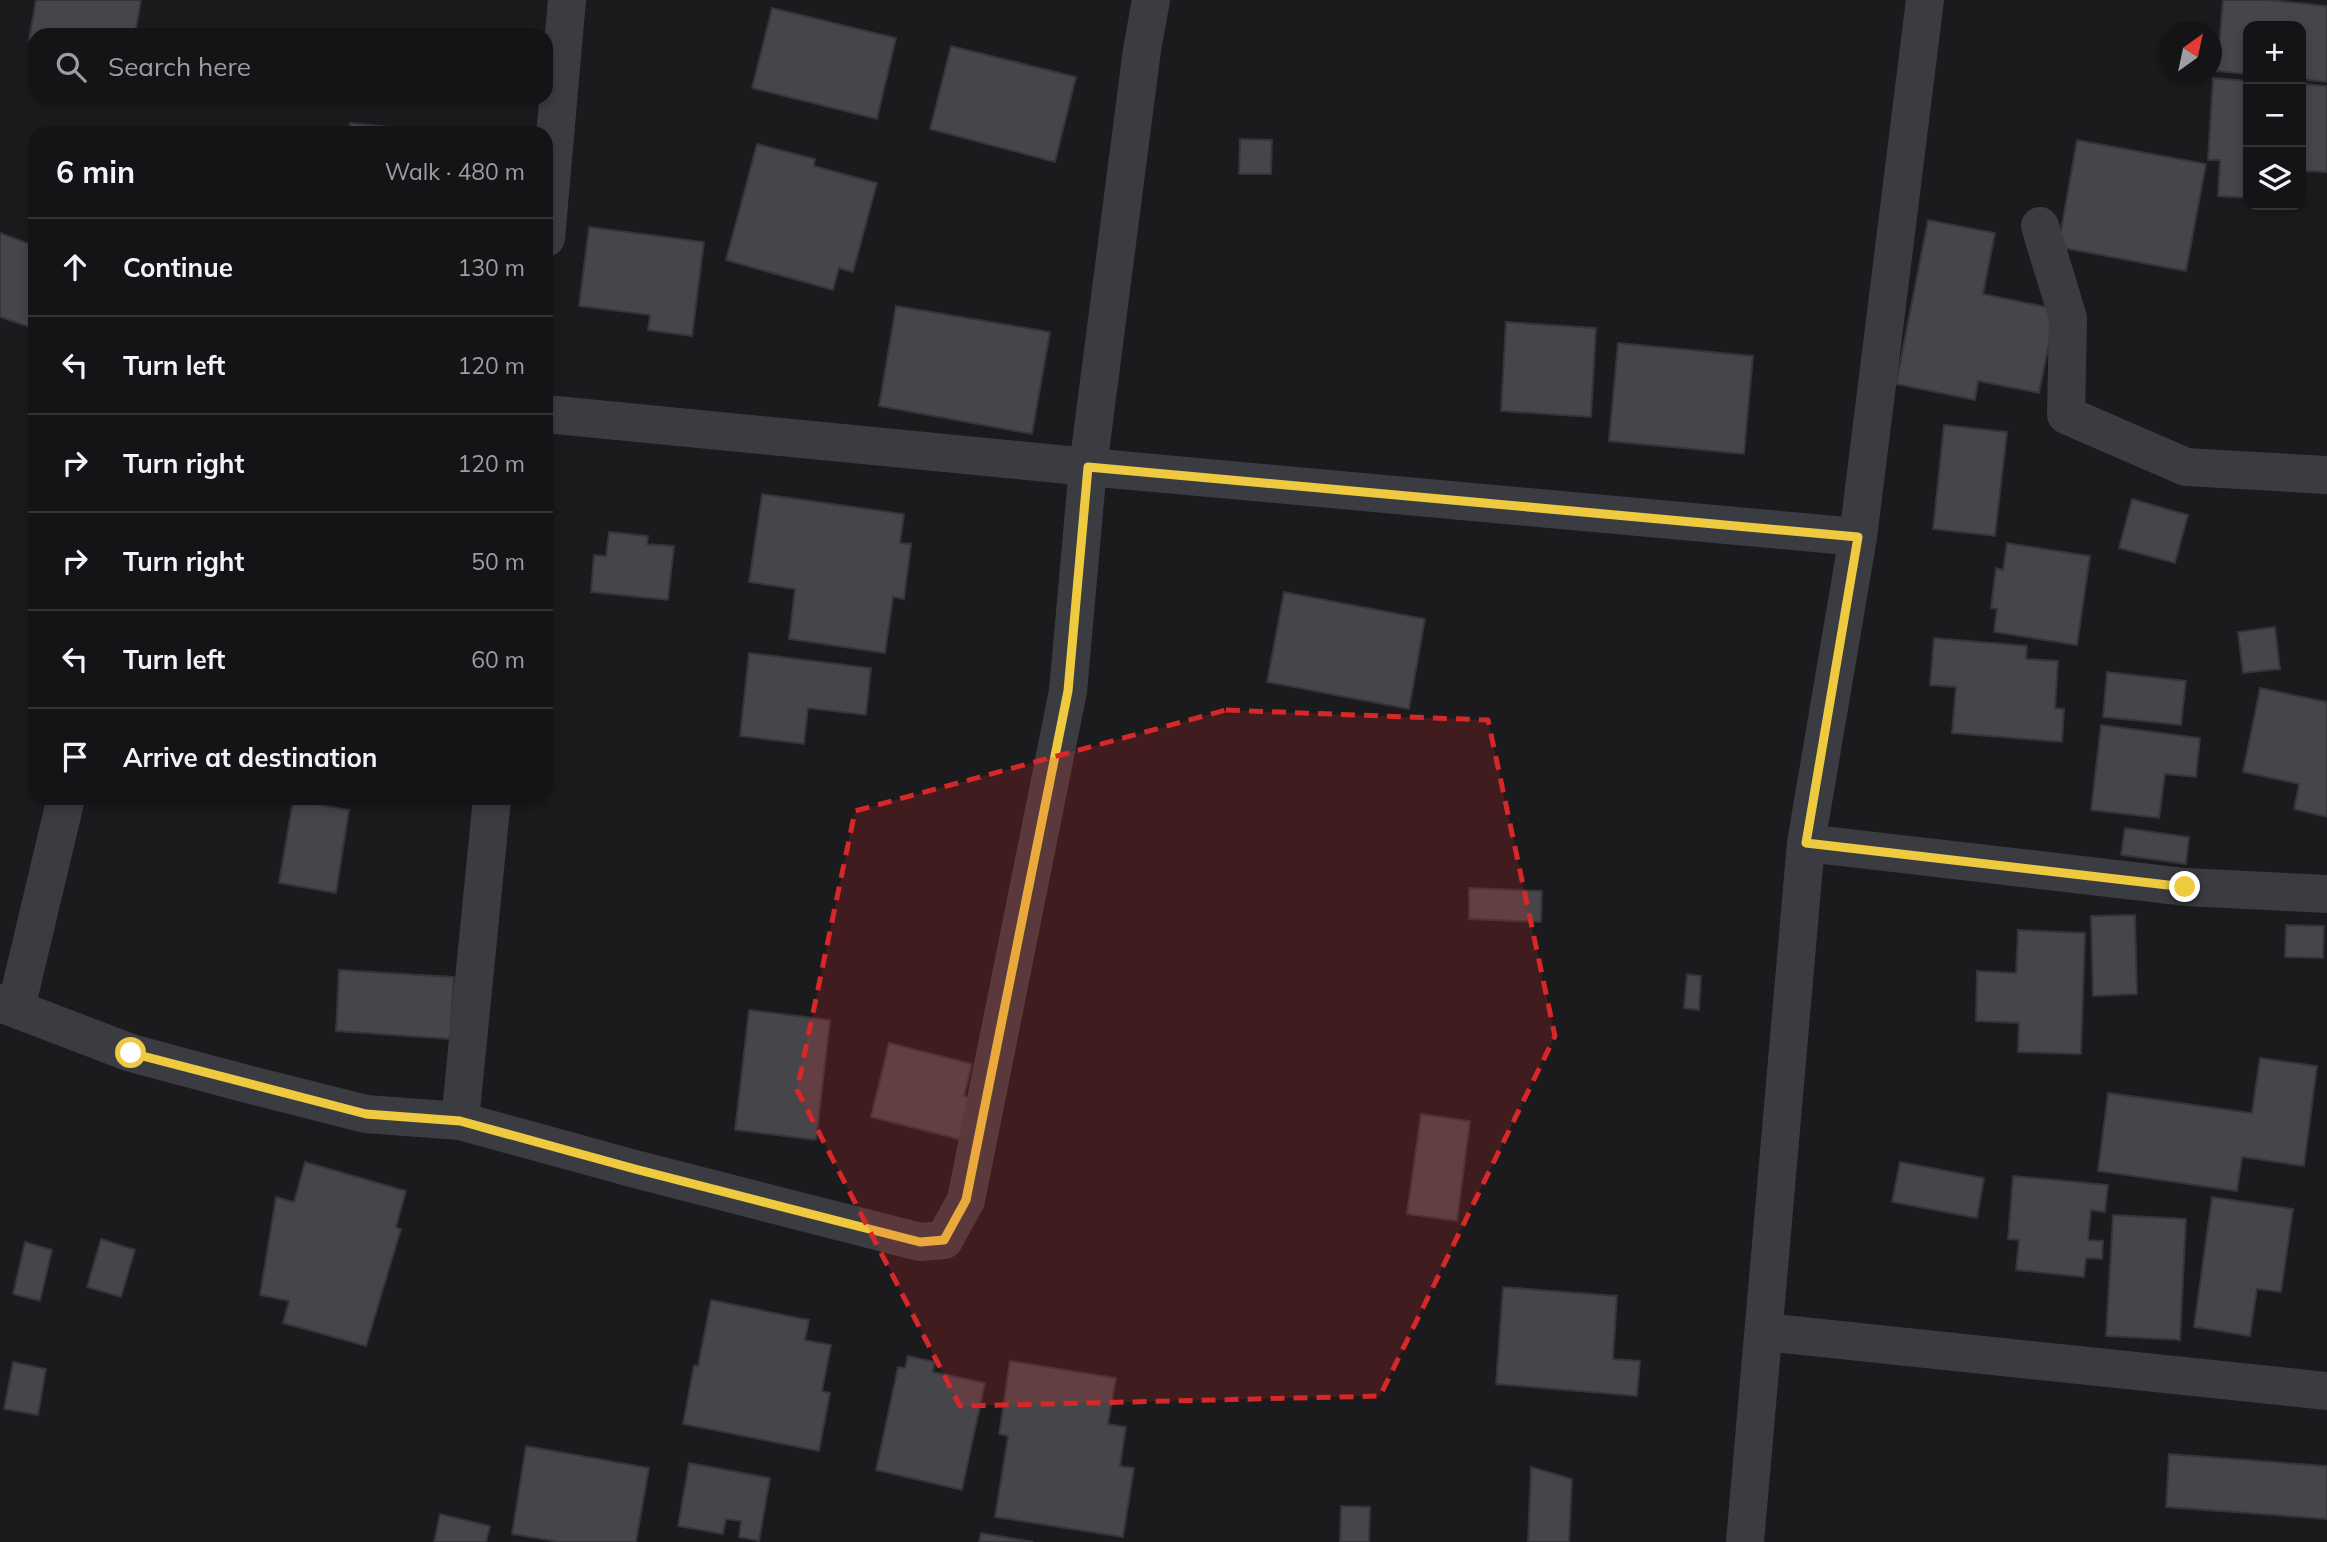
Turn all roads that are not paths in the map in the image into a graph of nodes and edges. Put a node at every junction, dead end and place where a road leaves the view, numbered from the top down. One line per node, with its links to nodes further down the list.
1 (567, 0): 4 (street)
2 (1151, 0): 7 (street)
3 (1925, 0): 9 (street)
4 (553, 159)
5 (2040, 226): 8 (street)
6 (553, 415): 7 (street)
7 (1088, 467): 9 (street); 15 (street)
8 (2327, 475)
9 (1858, 537): 12 (street)
10 (64, 805): 14 (street)
11 (491, 805): 15 (street)
12 (1806, 843): 13 (street); 16 (street)
13 (2327, 894)
14 (8, 1006): 15 (street)
15 (460, 1121)
16 (1764, 1332): 17 (street); 18 (street)
17 (2327, 1391)
18 (1745, 1542)

